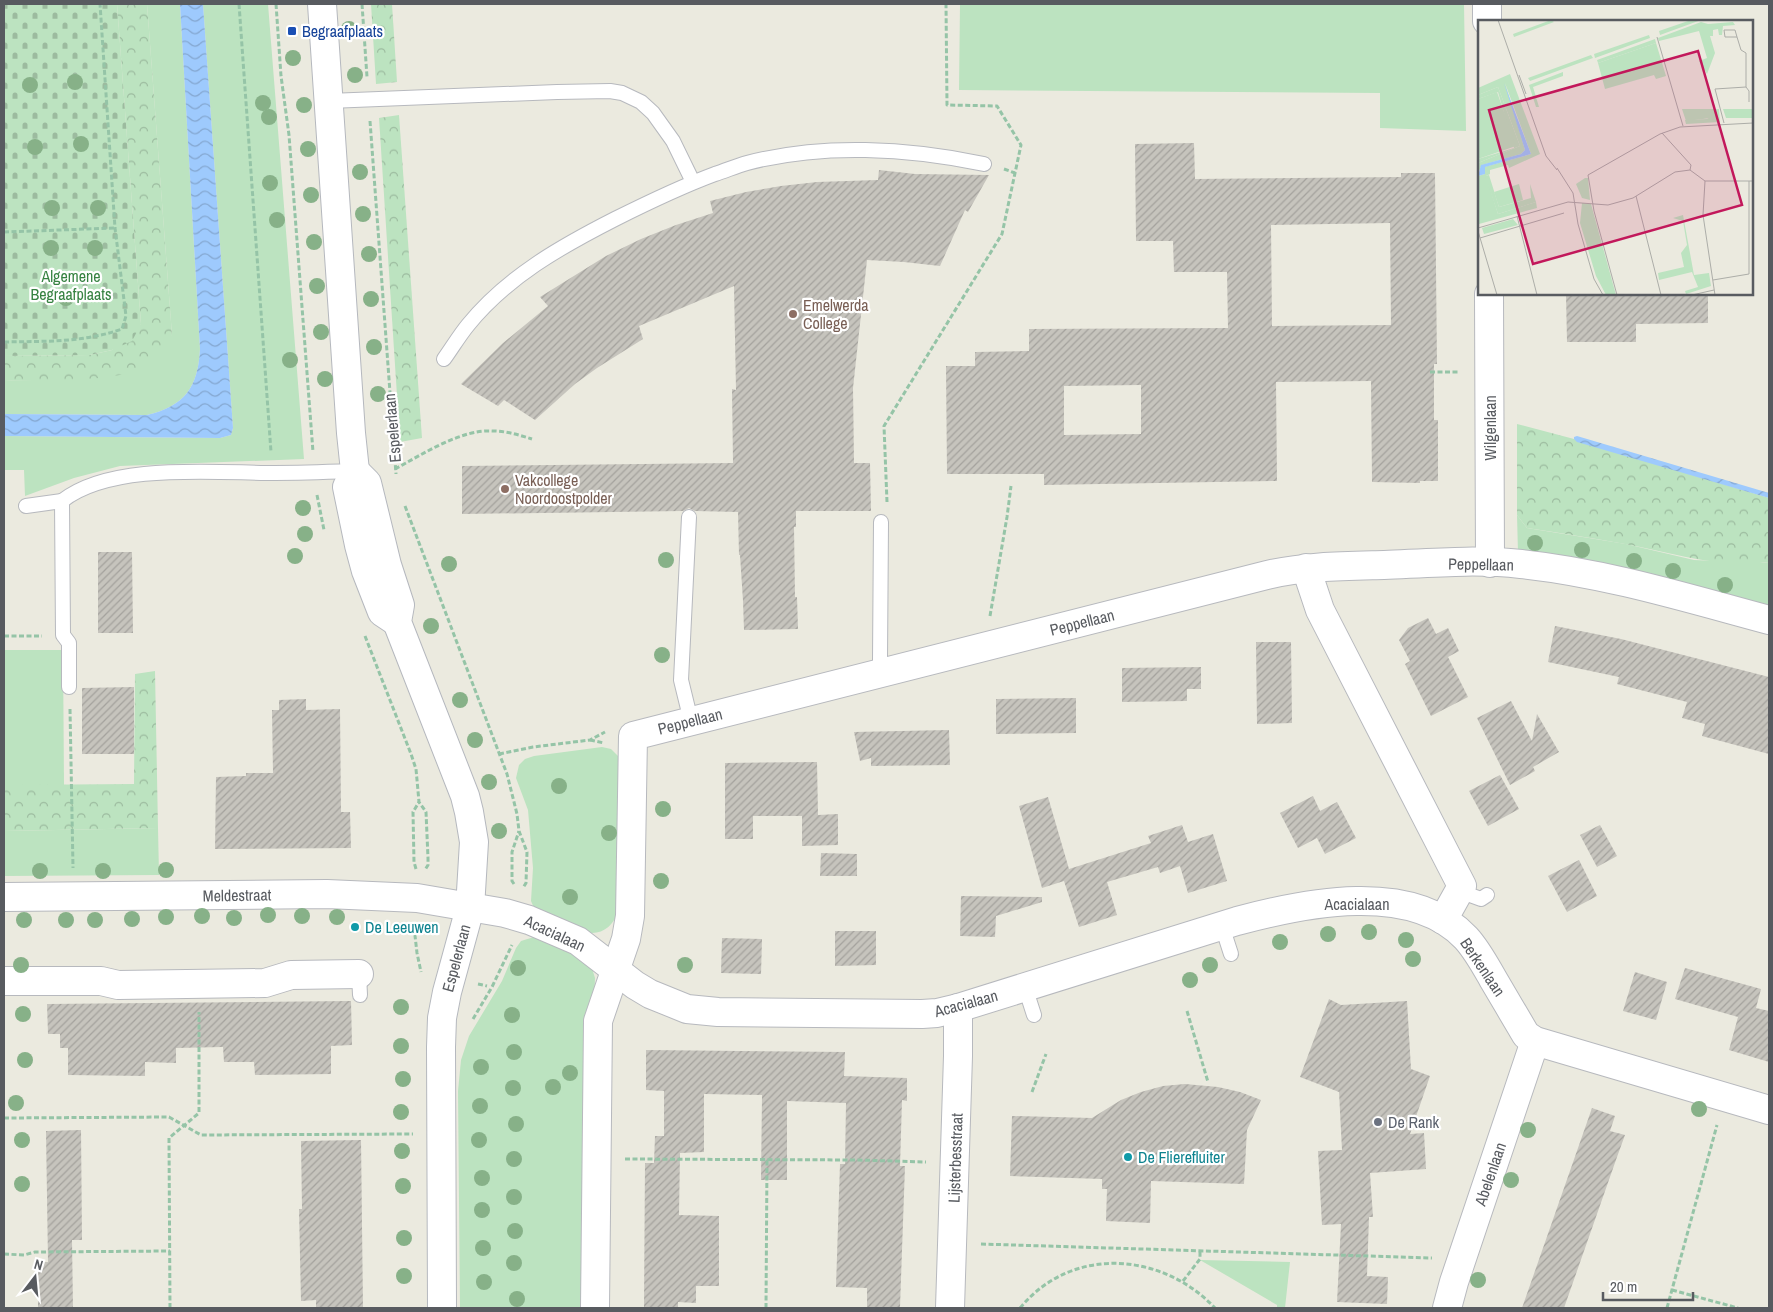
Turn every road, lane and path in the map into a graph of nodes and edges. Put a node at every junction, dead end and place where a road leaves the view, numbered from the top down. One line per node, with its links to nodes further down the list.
1 (100, 4): 15 (path)
2 (239, 4): 23 (path)
3 (276, 4): 26 (path)
4 (322, 4): 10 (street, Espelerlaan)
5 (362, 4): 9 (path, Espelerlaan)
6 (946, 4): 13 (path)
7 (1486, 4): 8 (street)
8 (1487, 20)
9 (369, 99): 10 (lane); 14 (lane); 24 (path, Espelerlaan)
10 (328, 101): 25 (street, Espelerlaan)
11 (984, 164): 14 (lane)
12 (1005, 169): 13 (path)
13 (1015, 172): 33 (path)
14 (693, 182): 19 (lane)
15 (115, 228): 16 (path); 18 (path)
16 (4, 232)
17 (1489, 295): 34 (street, Wilgenlaan)
18 (4, 342)
19 (444, 359)
20 (1430, 372): 21 (path)
21 (1467, 372)
22 (532, 439): 24 (path)
23 (271, 452)
24 (395, 469): 27 (path, Espelerlaan)
25 (355, 471): 26 (lane); 56 (street, Espelerlaan)
26 (314, 473): 29 (lane)
27 (397, 481)
28 (1011, 486): 36 (path)
29 (62, 501): 31 (lane); 41 (lane)
30 (404, 504): 46 (path)
31 (26, 506)
32 (688, 517): 42 (lane)
33 (881, 522): 40 (lane)
34 (1490, 563): 35 (street, Peppellaan); 37 (street, Peppellaan)
35 (1306, 568): 40 (street, Peppellaan); 53 (street)
36 (990, 618)
37 (1769, 620)
38 (4, 636): 39 (path)
39 (51, 636)
40 (883, 672): 42 (street, Peppellaan)
41 (69, 687): 50 (path)
42 (691, 721): 62 (street, Peppellaan)
43 (604, 732): 44 (path)
44 (590, 740): 45 (path); 46 (path)
45 (605, 744)
46 (499, 754): 47 (path)
47 (520, 831): 51 (path); 52 (path)
48 (414, 862): 49 (path)
49 (428, 865)
50 (73, 875)
51 (512, 881)
52 (526, 883)
53 (1459, 891): 54 (lane); 57 (street)
54 (1487, 895)
55 (4, 897): 56 (street, Meldestraat)
56 (470, 908): 62 (street, Acacialaan); 92 (street, Espelerlaan)
57 (1443, 920): 59 (street, Acacialaan); 72 (street, Berkenlaan)
58 (414, 923): 63 (path)
59 (1222, 926): 61 (lane); 68 (street, Acacialaan)
60 (515, 937): 67 (path)
61 (1231, 954)
62 (616, 970): 69 (street, Acacialaan); 93 (street)
63 (422, 974)
64 (4, 981): 65 (street)
65 (199, 984): 66 (street); 78 (path)
66 (360, 984)
67 (492, 987)
68 (1024, 987): 69 (street, Acacialaan); 71 (lane)
69 (958, 1008): 95 (street, Lijsterbesstraat)
70 (1187, 1011): 74 (path)
71 (1034, 1015)
72 (1535, 1041): 76 (street); 98 (street, Abelenlaan)
73 (1046, 1054): 75 (path)
74 (1208, 1082)
75 (1032, 1092)
76 (1769, 1110)
77 (4, 1118): 78 (path)
78 (184, 1125): 80 (path); 85 (path)
79 (1717, 1125): 90 (path)
80 (410, 1134)
81 (619, 1159): 82 (path)
82 (766, 1160): 83 (path); 94 (path)
83 (926, 1162)
84 (981, 1244): 86 (path)
85 (170, 1251): 87 (path); 91 (path)
86 (1200, 1251): 88 (path); 89 (path)
87 (4, 1254)
88 (1422, 1258)
89 (1183, 1281): 96 (path); 97 (path)
90 (1672, 1290): 99 (path); 100 (path)
91 (170, 1308)
92 (442, 1308)
93 (595, 1308)
94 (766, 1308)
95 (950, 1308)
96 (1020, 1308)
97 (1216, 1308)
98 (1447, 1308)
99 (1667, 1308)
100 (1738, 1308)

